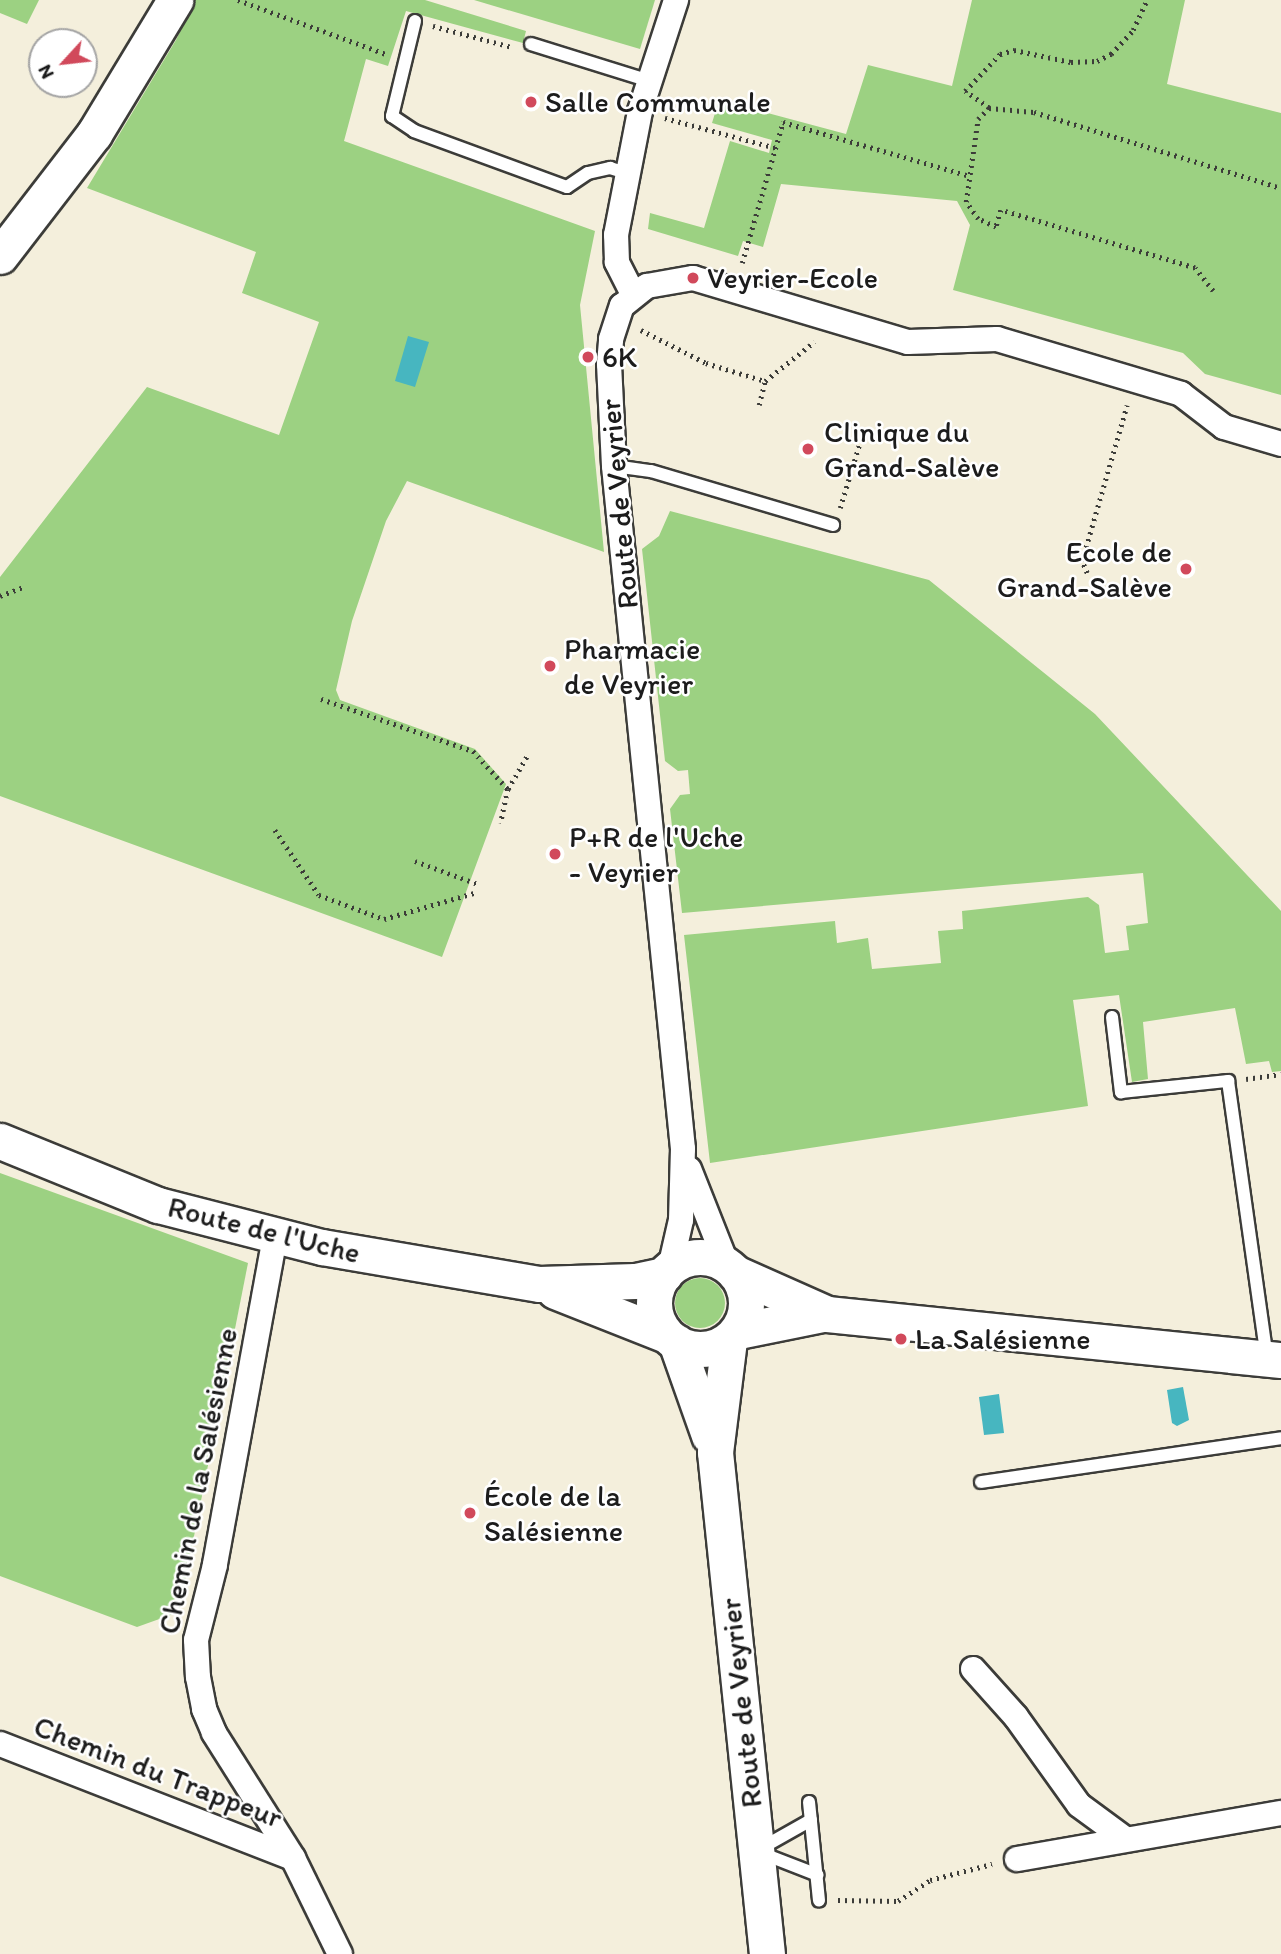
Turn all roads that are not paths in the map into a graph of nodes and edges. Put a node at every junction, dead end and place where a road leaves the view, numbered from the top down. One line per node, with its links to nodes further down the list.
1 (175, 0): 7 (street)
2 (676, 0): 5 (street)
3 (415, 21): 6 (lane)
4 (531, 44): 5 (lane)
5 (650, 81): 6 (street)
6 (626, 173): 8 (street)
7 (0, 256)
8 (632, 294): 9 (street); 10 (street, Route de Veyrier)
9 (1281, 444)
10 (614, 466): 11 (lane); 14 (street, Route de Veyrier)
11 (833, 525)
12 (1112, 1017): 22 (lane)
13 (0, 1141): 15 (street, Route de l'Uche)
14 (682, 1149): 16 (street, Route de Veyrier); 17 (street, Route de Veyrier)
15 (275, 1237): 18 (street, Route de l'Uche); 33 (street, Chemin de la Salésienne)
16 (731, 1269): 17 (street); 19 (street); 20 (street)
17 (667, 1271): 18 (street, Route de l'Uche); 21 (street)
18 (539, 1284): 21 (street, Route de l'Uche)
19 (827, 1314): 20 (street); 22 (street)
20 (734, 1335): 21 (street); 24 (street, Route de Veyrier)
21 (671, 1339): 24 (street, Route de Veyrier)
22 (1274, 1358)
23 (1281, 1438): 25 (lane)
24 (715, 1452): 32 (street, Route de Veyrier)
25 (981, 1482)
26 (973, 1669): 31 (street)
27 (0, 1744): 33 (street, Chemin du Trappeur)
28 (809, 1802): 30 (lane)
29 (1281, 1813): 31 (street)
30 (811, 1820): 32 (lane); 35 (lane)
31 (1124, 1838): 34 (street)
32 (756, 1851): 35 (lane); 38 (street, Route de Veyrier)
33 (293, 1858): 37 (street, Chemin de la Salésienne)
34 (1017, 1859)
35 (818, 1875): 36 (lane)
36 (819, 1900)
37 (340, 1954)
38 (767, 1954)

